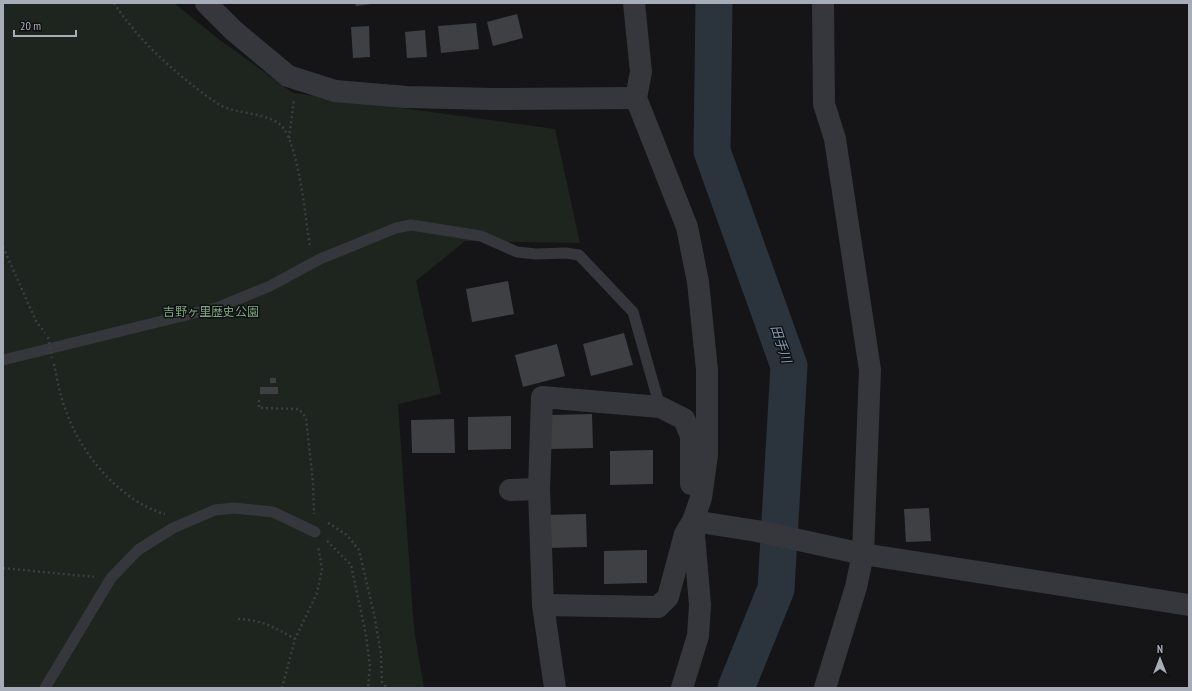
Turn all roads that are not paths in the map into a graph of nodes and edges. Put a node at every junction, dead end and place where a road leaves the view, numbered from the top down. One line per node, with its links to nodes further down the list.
1 (206, 3): 4 (street)
2 (634, 3): 4 (street)
3 (823, 3): 11 (street)
4 (636, 98): 9 (street)
5 (3, 360): 6 (lane)
6 (660, 407): 7 (street); 9 (street)
7 (540, 489): 8 (street); 12 (street)
8 (510, 490)
9 (693, 520): 11 (street); 12 (street); 16 (street)
10 (315, 532): 14 (lane)
11 (863, 554): 13 (street); 17 (street)
12 (543, 605): 15 (street)
13 (1189, 605)
14 (45, 688)
15 (555, 688)
16 (682, 688)
17 (825, 688)

